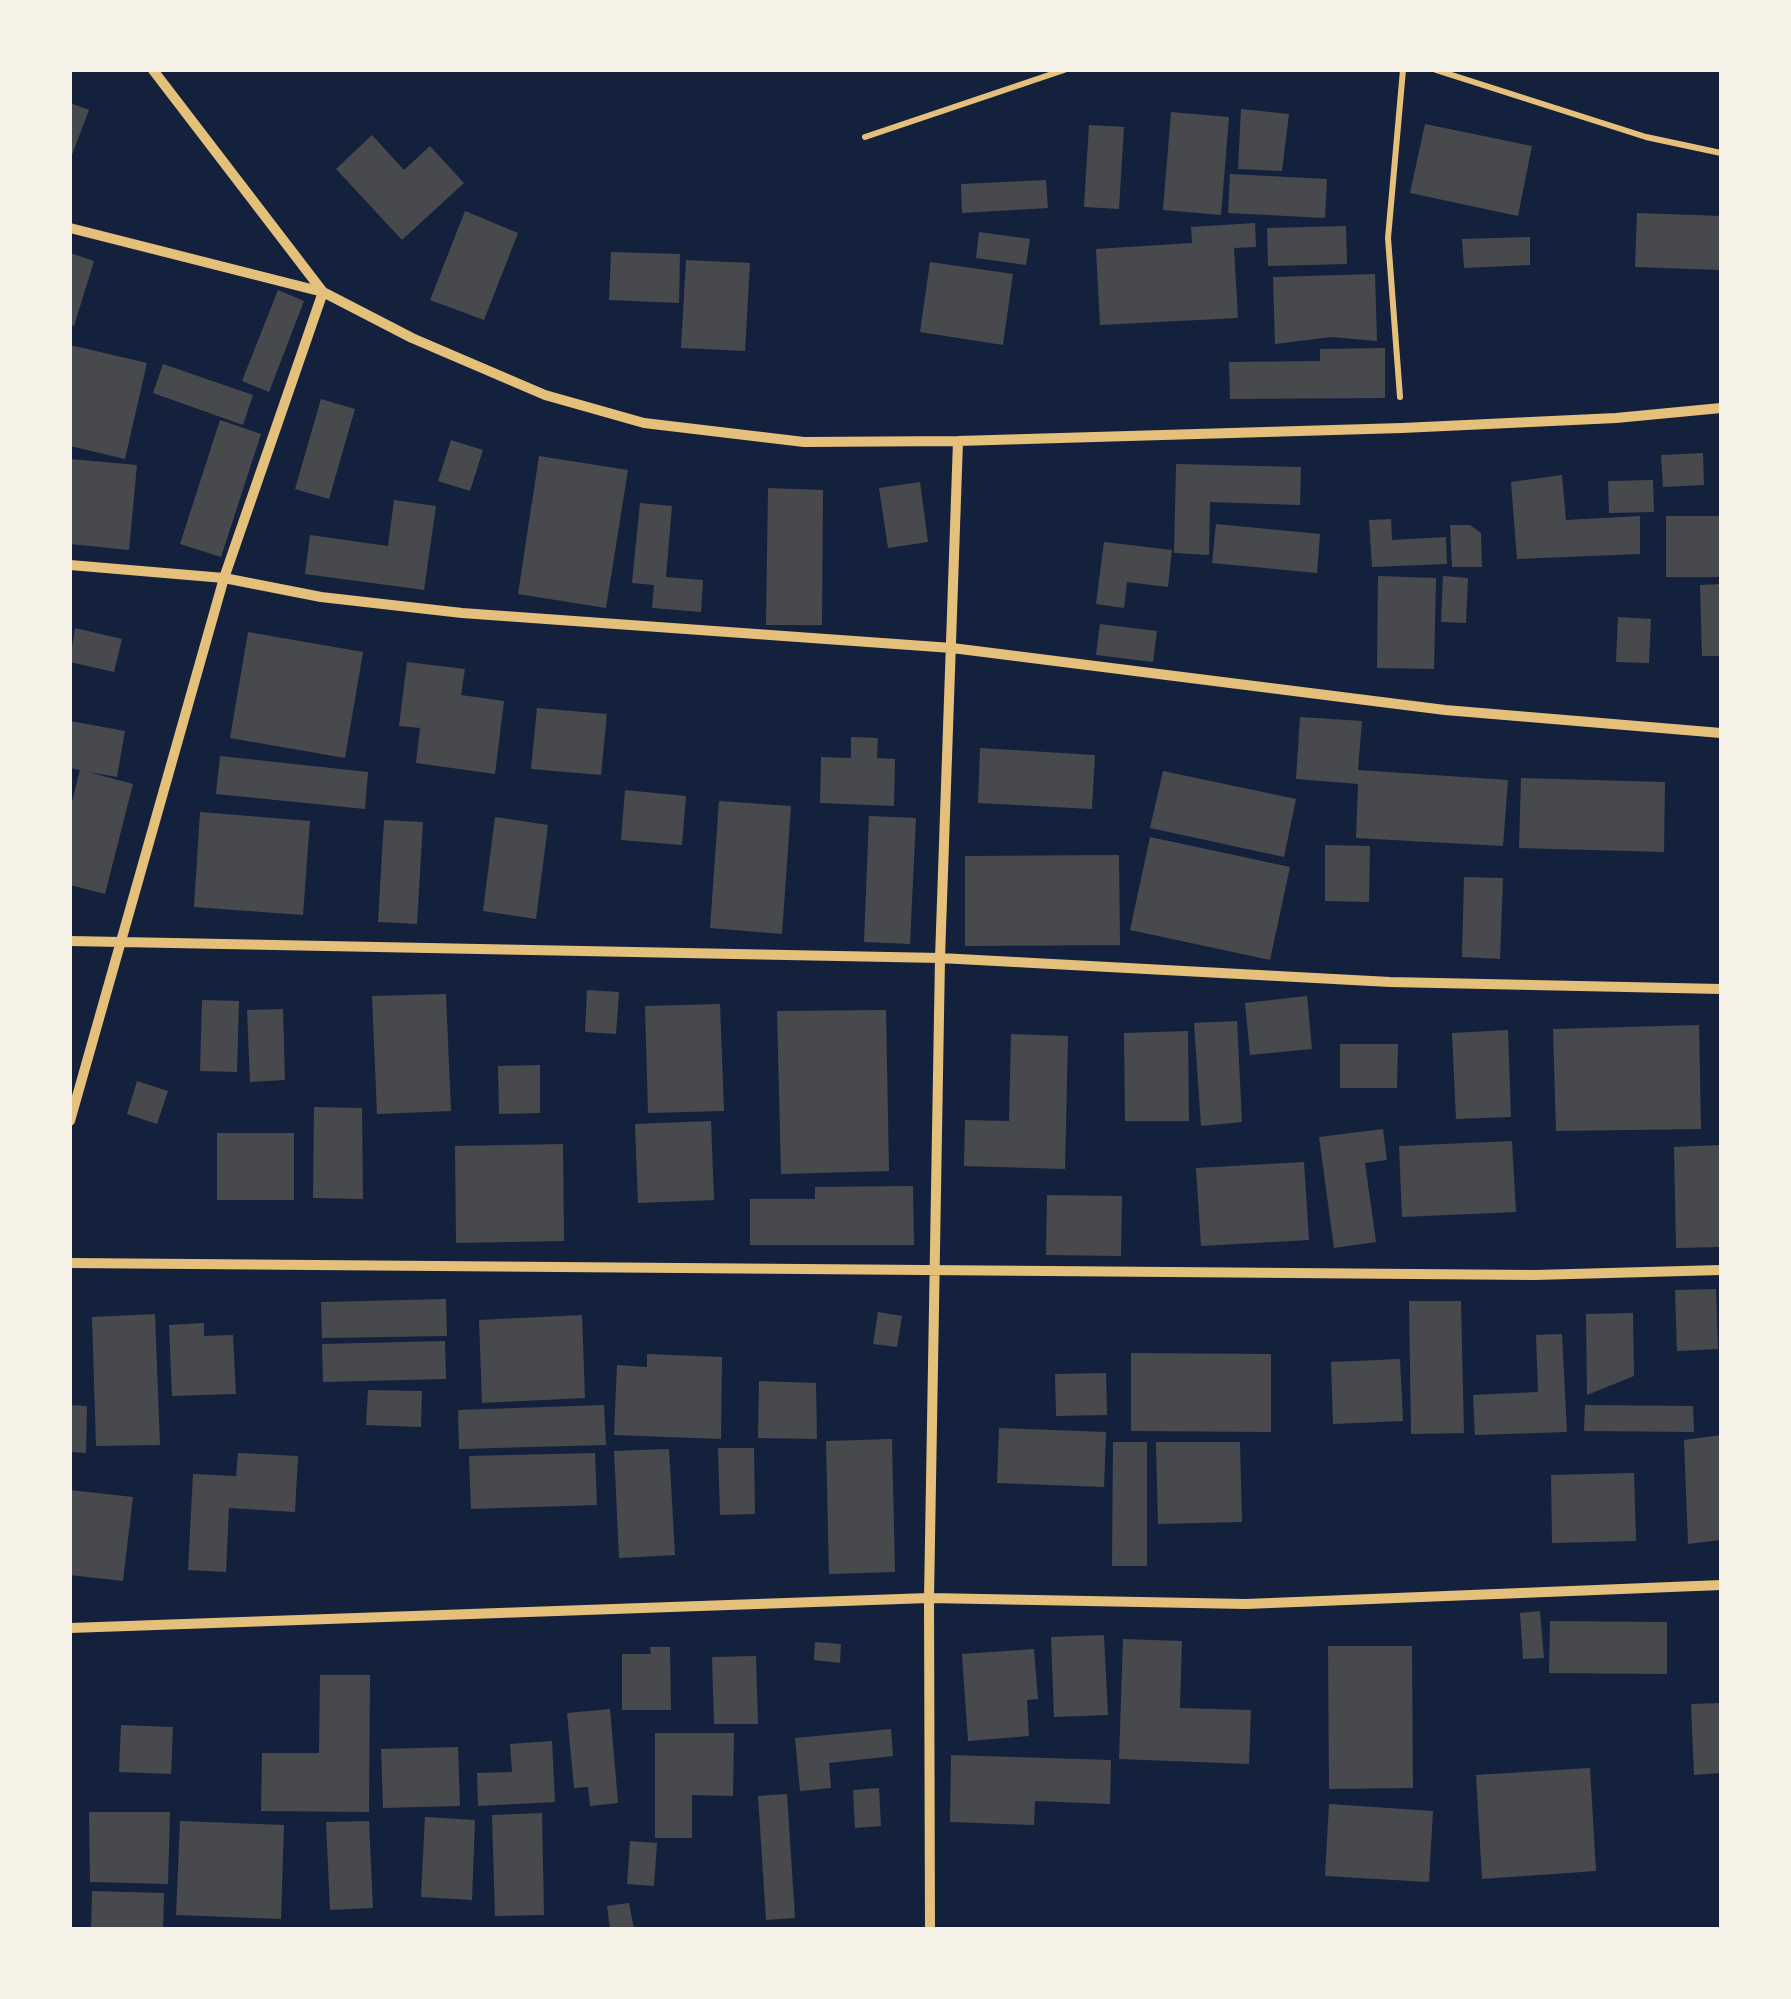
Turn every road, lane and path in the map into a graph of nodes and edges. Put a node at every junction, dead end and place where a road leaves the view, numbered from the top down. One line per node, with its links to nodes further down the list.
1 (153, 70): 8 (street)
2 (1064, 70): 5 (path)
3 (1403, 70): 10 (path)
4 (1436, 70): 6 (path)
5 (866, 136)
6 (1721, 153)
7 (70, 228): 8 (street)
8 (323, 292): 11 (street); 13 (street)
9 (1721, 408): 10 (street)
10 (1402, 428): 11 (street)
11 (958, 441): 14 (street)
12 (70, 565): 13 (street)
13 (224, 578): 14 (street); 17 (street)
14 (952, 648): 15 (street); 18 (street)
15 (1721, 732)
16 (70, 940): 17 (street)
17 (122, 942): 18 (street); 20 (street)
18 (940, 958): 19 (street); 23 (street)
19 (1721, 989)
20 (70, 1122)
21 (70, 1262): 23 (street)
22 (1721, 1270): 23 (street)
23 (935, 1271): 25 (street)
24 (1721, 1585): 25 (street)
25 (929, 1598): 26 (street); 27 (street)
26 (70, 1628)
27 (930, 1929)

